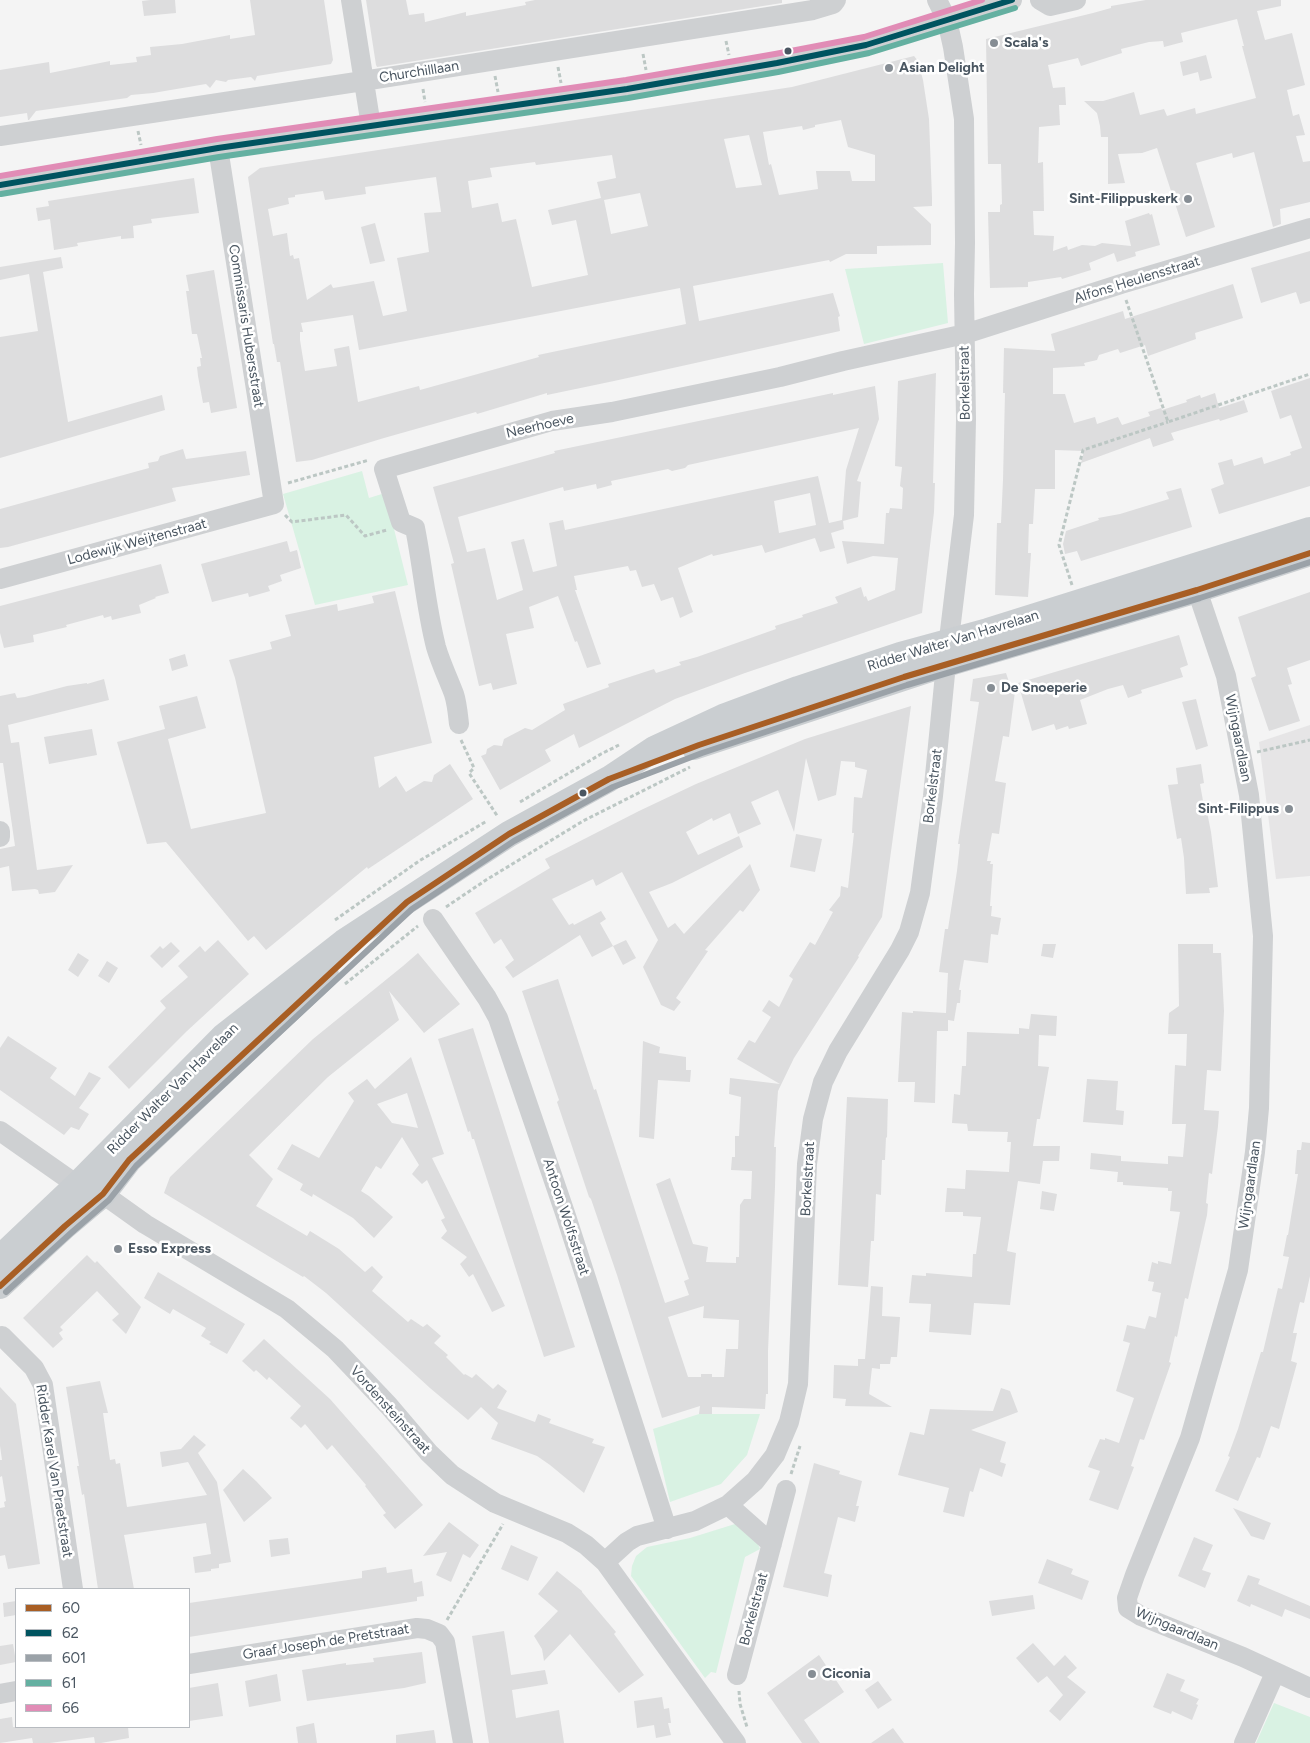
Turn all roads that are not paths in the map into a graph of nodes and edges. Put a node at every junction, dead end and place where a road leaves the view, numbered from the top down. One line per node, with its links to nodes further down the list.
1 (351, 0): 8 (street)
2 (836, 0): 8 (street, Churchilllaan)
3 (937, 0): 7 (street, Borkelstraat)
4 (1012, 0): 7 (street)
5 (1040, 0): 6 (street)
6 (1076, 0)
7 (946, 20): 9 (street); 14 (street, Borkelstraat)
8 (363, 81): 9 (street); 10 (street, Churchilllaan)
9 (370, 126): 11 (street)
10 (0, 136)
11 (218, 148): 12 (street); 15 (street, Commissaris Hubersstraat)
12 (0, 185)
13 (1310, 228): 14 (street, Alfons Heulensstraat)
14 (964, 334): 20 (street, Borkelstraat); 21 (street, Neerhoeve)
15 (273, 496): 18 (street, Lodewijk Weijtenstraat)
16 (1310, 530): 20 (main road, Ridder Walter Van Havrelaan)
17 (1310, 553): 19 (main road, Ridder Walter Van Havrelaan)
18 (0, 579)
19 (1197, 590): 20 (main road, Ridder Walter Van Havrelaan); 39 (street, Wijngaardlaan)
20 (947, 653): 24 (main road, Ridder Walter Van Havrelaan); 33 (street, Borkelstraat)
21 (459, 724)
22 (0, 832): 23 (street)
23 (0, 837)
24 (407, 902): 27 (main road, Ridder Walter Van Havrelaan); 28 (main road, Ridder Walter Van Havrelaan)
25 (432, 918): 34 (street, Antoon Wolfsstraat)
26 (0, 1131): 27 (street, Vordensteinstraat)
27 (77, 1185): 28 (street, Vordensteinstraat); 29 (main road, Ridder Walter Van Havrelaan)
28 (103, 1194): 30 (main road, Ridder Walter Van Havrelaan); 36 (street, Vordensteinstraat)
29 (0, 1258)
30 (0, 1286)
31 (2, 1336): 37 (street, Ridder Karel Van Praetstraat)
32 (786, 1490): 35 (street, Borkelstraat)
33 (728, 1505): 34 (street, Borkelstraat); 35 (street)
34 (667, 1529): 36 (street, Borkelstraat)
35 (772, 1544): 40 (street, Borkelstraat)
36 (605, 1562): 44 (street, Vordensteinstraat)
37 (74, 1588)
38 (190, 1664): 45 (street, Graaf Joseph de Pretstraat)
39 (1276, 1673): 41 (street); 46 (street)
40 (737, 1675)
41 (1310, 1688)
42 (15, 1691): 43 (street)
43 (0, 1694)
44 (734, 1739)
45 (463, 1743)
46 (1244, 1743)

